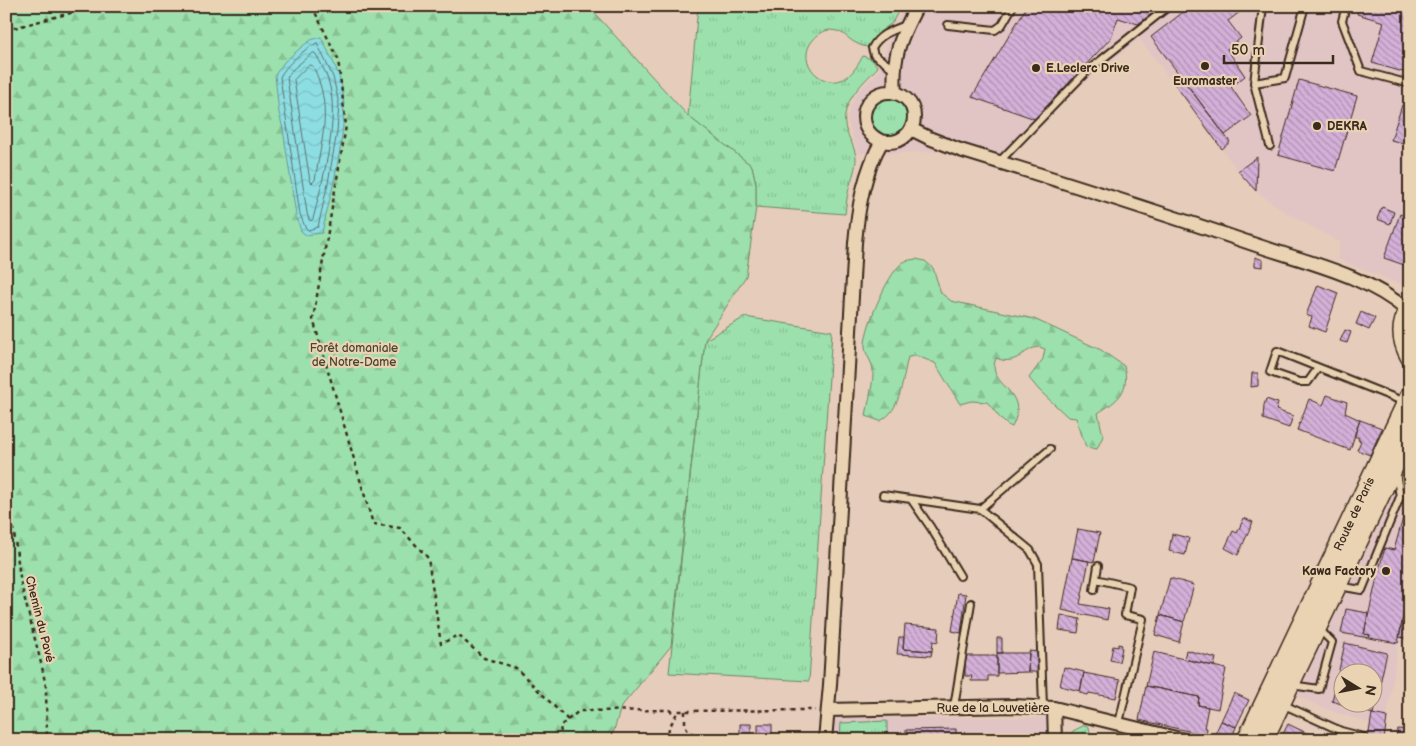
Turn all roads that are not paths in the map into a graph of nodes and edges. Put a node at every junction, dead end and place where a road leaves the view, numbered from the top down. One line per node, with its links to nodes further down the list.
1 (917, 6): 7 (street)
2 (1013, 6): 8 (lane)
3 (1169, 6): 16 (lane)
4 (1263, 6): 10 (lane)
5 (1305, 6): 10 (lane)
6 (1346, 6): 11 (lane)
7 (907, 25): 9 (street); 9 (lane)
8 (948, 25)
9 (894, 68): 12 (street)
10 (1254, 83): 15 (lane)
11 (1410, 84)
12 (895, 93): 13 (street); 14 (street)
13 (911, 129): 14 (street); 16 (street)
14 (882, 141): 36 (street)
15 (1270, 146)
16 (999, 162): 17 (street)
17 (1409, 310): 18 (main road)
18 (1410, 356)
19 (1318, 368): 19 (lane); 20 (lane)
20 (1408, 399): 43 (main road, Route de Paris)
21 (1410, 432): 31 (main road, Route de Paris)
22 (1050, 448): 25 (lane)
23 (883, 495): 24 (lane)
24 (911, 499): 25 (lane); 27 (lane)
25 (980, 509): 35 (lane)
26 (1098, 566): 28 (lane)
27 (960, 576)
28 (1096, 579): 29 (lane); 37 (lane)
29 (1094, 590)
30 (971, 602): 34 (lane)
31 (1317, 627): 32 (main road, Route de Paris); 32 (lane)
32 (1290, 684): 33 (main road, Route de Paris)
33 (1281, 704): 38 (lane); 44 (main road, Route de Paris)
34 (954, 707): 35 (street, Rue de la Louvetière); 36 (street, Rue de la Louvetière)
35 (1049, 707): 37 (street, Rue de la Louvetière); 41 (street)
36 (828, 710): 40 (street)
37 (1119, 723): 42 (street, Rue de la Louvetière)
38 (1341, 730): 39 (lane); 45 (lane)
39 (1364, 737)
40 (825, 740)
41 (1055, 740)
42 (1184, 740)
43 (1247, 740)
44 (1264, 740)
45 (1339, 740)

